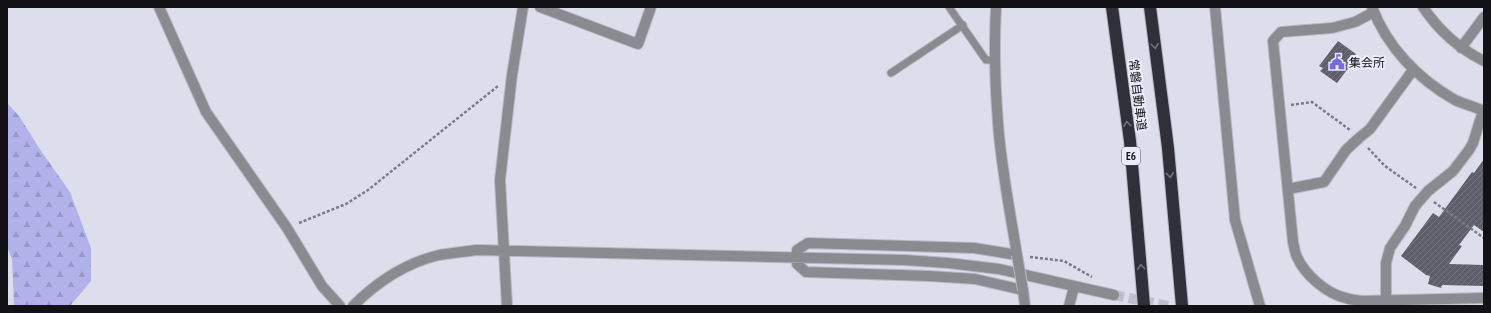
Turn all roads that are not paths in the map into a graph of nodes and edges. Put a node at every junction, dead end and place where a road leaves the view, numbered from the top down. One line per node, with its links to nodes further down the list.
1 (159, 7): 29 (street)
2 (523, 7): 21 (street)
3 (540, 7): 4 (street)
4 (651, 7)
5 (949, 7): 13 (lane)
6 (996, 7): 15 (street)
7 (1112, 7): 34 (highway, 常磐自動車道 / E6, one-way to 7)
8 (1150, 7): 35 (highway, 常磐自動車道, one-way to 35)
9 (1215, 7): 36 (street)
10 (1423, 7): 14 (street)
11 (1373, 10): 17 (street); 20 (street)
12 (1484, 16): 14 (street)
13 (963, 25): 15 (lane); 18 (lane)
14 (1461, 48): 16 (street)
15 (996, 60): 22 (street)
16 (1484, 61)
17 (1413, 70): 19 (street); 20 (street)
18 (891, 73)
19 (1484, 111): 28 (street)
20 (1288, 189): 28 (street)
21 (504, 251): 23 (street); 30 (street); 31 (street)
22 (1017, 255): 23 (street); 25 (street, bridge)
23 (797, 257): 24 (street); 25 (street)
24 (1074, 287): 26 (street); 33 (street)
25 (1023, 290): 32 (street)
26 (1114, 295)
27 (1484, 298): 28 (street)
28 (1386, 300)
29 (340, 306)
30 (353, 306)
31 (507, 306)
32 (1025, 306)
33 (1070, 306)
34 (1144, 306)
35 (1182, 306)
36 (1260, 306)

